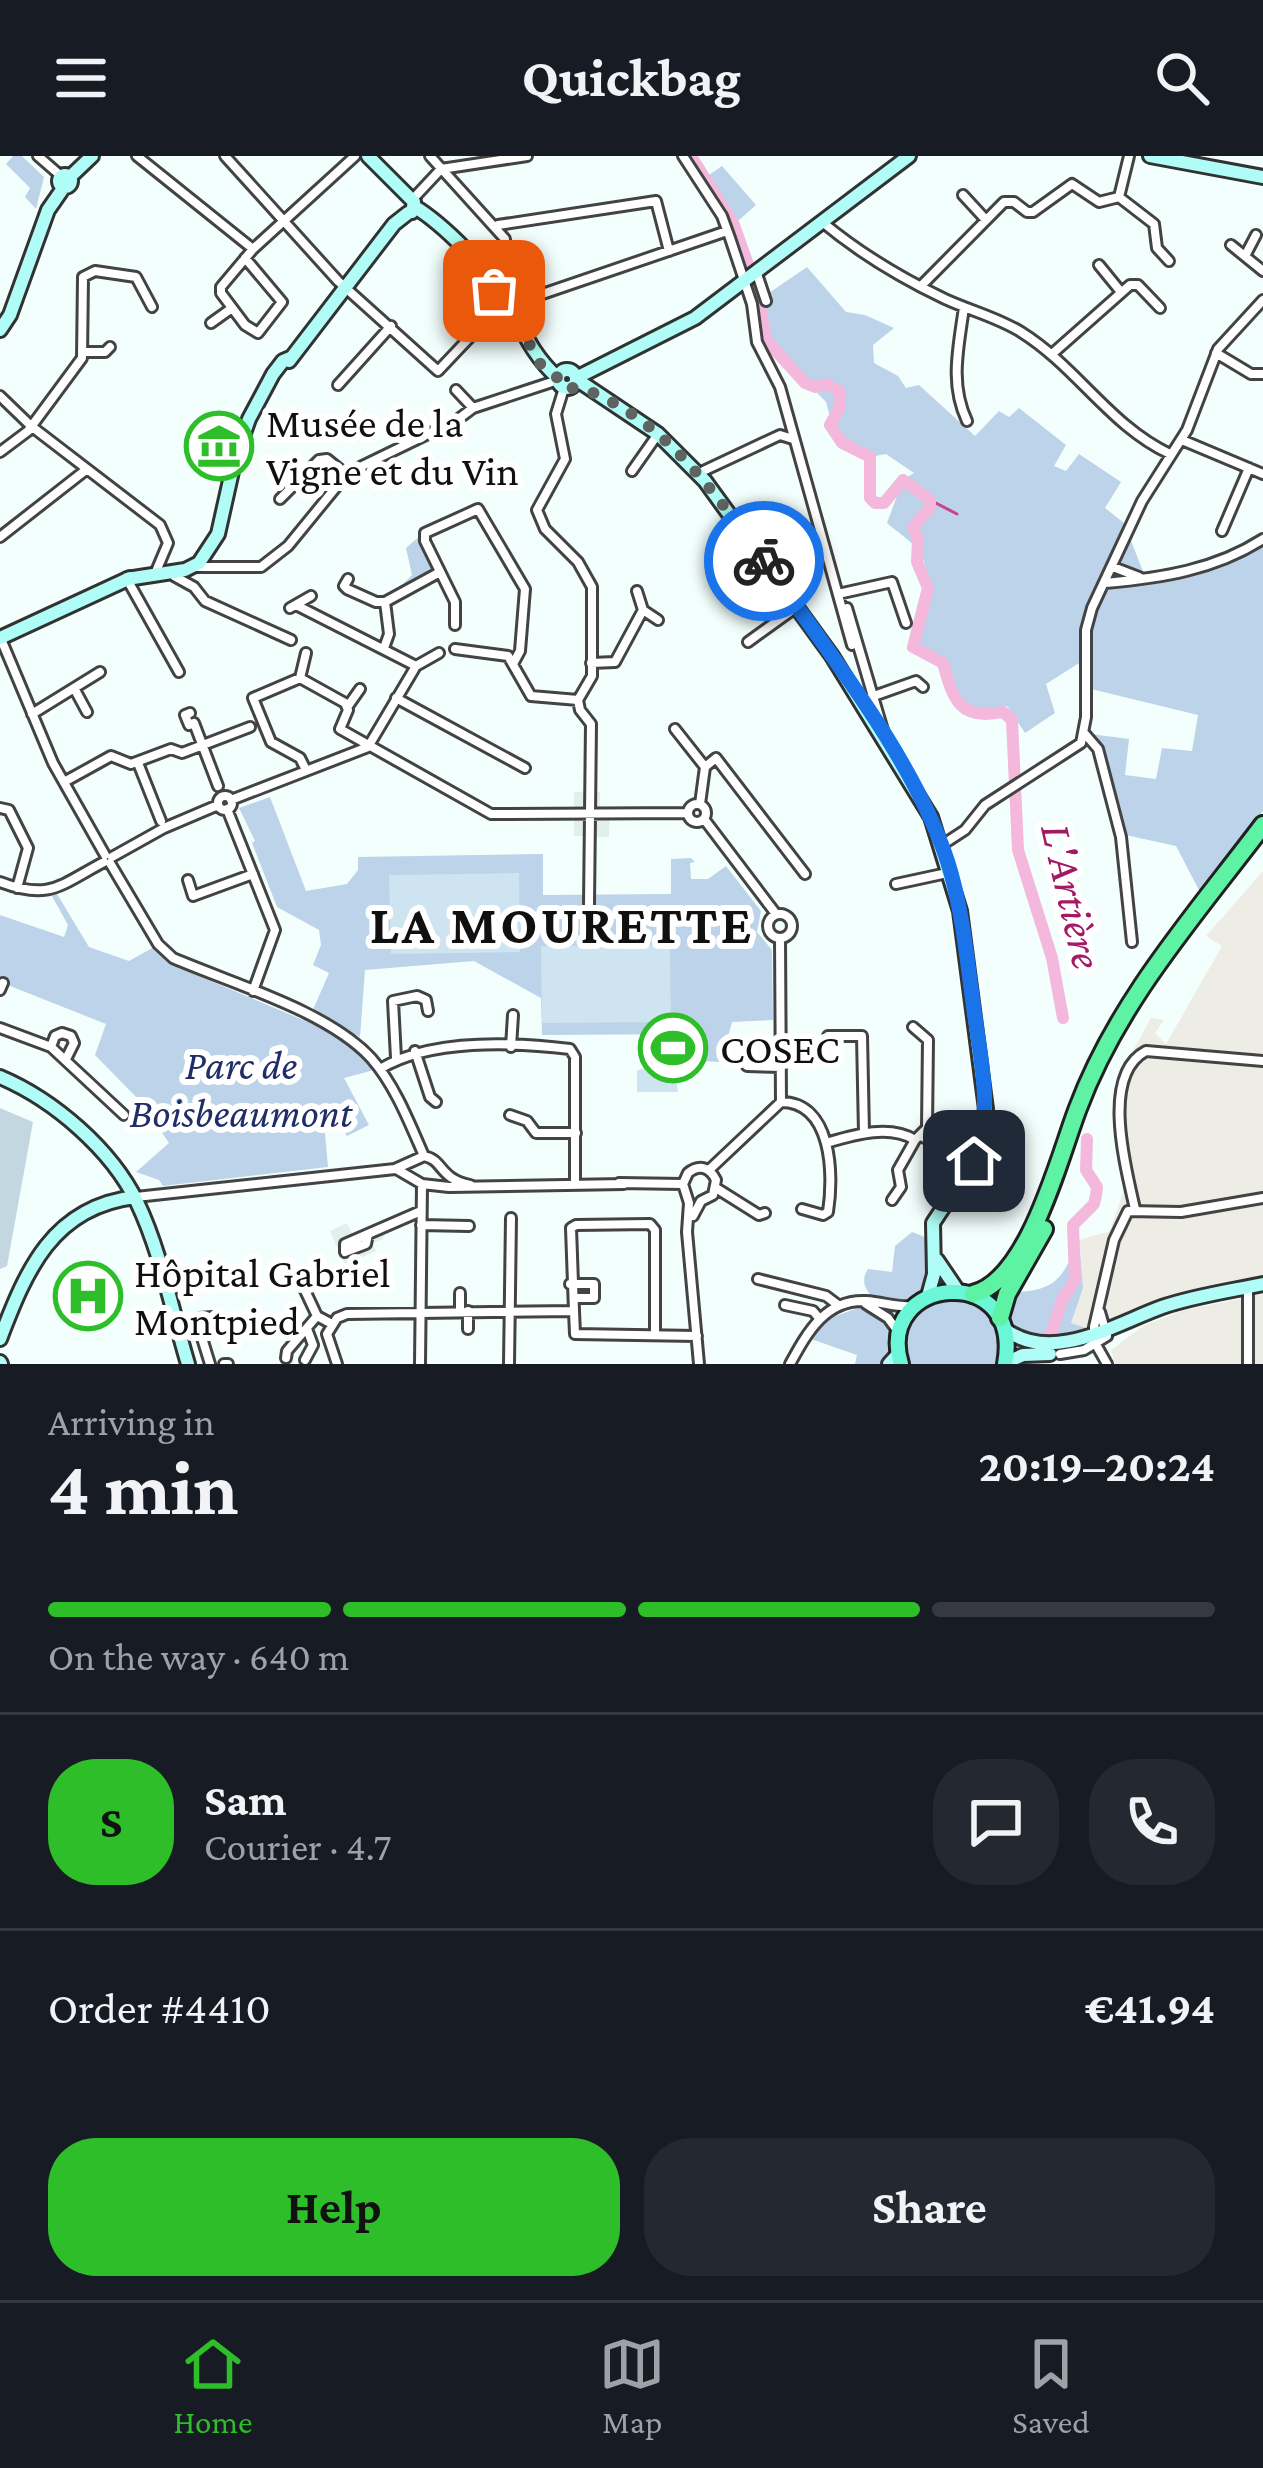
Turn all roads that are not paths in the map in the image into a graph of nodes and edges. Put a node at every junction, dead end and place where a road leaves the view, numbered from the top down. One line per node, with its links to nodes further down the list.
1 (38, 156): 17 (street)
2 (92, 156): 17 (main road)
3 (137, 156): 28 (street)
4 (225, 156): 23 (street)
5 (355, 156): 23 (street)
6 (368, 156): 20 (main road)
7 (430, 156): 15 (street)
8 (443, 156): 15 (street)
9 (527, 156): 14 (street)
10 (683, 156): 25 (street)
11 (909, 156): 21 (main road)
12 (1129, 156): 19 (street)
13 (1150, 156): 16 (main road)
14 (503, 158): 15 (street)
15 (441, 169): 20 (street); 24 (street)
16 (1263, 177)
17 (65, 180): 48 (main road)
18 (963, 195): 22 (street)
19 (1118, 197): 22 (street); 32 (street)
20 (408, 206): 36 (main road); 41 (main road)
21 (820, 220): 35 (main road); 37 (street)
22 (986, 220): 37 (street)
23 (284, 221): 28 (street); 36 (street)
24 (496, 225): 29 (street); 41 (street)
25 (727, 231): 29 (street); 35 (street)
26 (1256, 235): 30 (street)
27 (1232, 245): 30 (street)
28 (253, 249): 31 (street)
29 (669, 250): 41 (street)
30 (1244, 256): 34 (street)
31 (244, 258): 44 (street); 44 (street)
32 (1169, 261)
33 (1099, 265): 38 (street)
34 (1263, 271)
35 (749, 274): 40 (street); 53 (main road); 64 (street)
36 (345, 286): 47 (street); 79 (main road)
37 (921, 286): 42 (street)
38 (1121, 292): 45 (street); 52 (street)
39 (1263, 300): 51 (street)
40 (766, 301)
41 (507, 305): 47 (street); 55 (main road)
42 (964, 307): 52 (street); 61 (street)
43 (152, 308): 50 (street)
44 (232, 308): 46 (street)
45 (1160, 308)
46 (211, 323)
47 (391, 326): 56 (street)
48 (0, 330)
49 (110, 347): 50 (street)
50 (82, 352): 62 (street)
51 (1216, 353): 54 (street); 65 (street)
52 (1052, 354): 67 (street)
53 (595, 366): 55 (main road); 58 (main road)
54 (1263, 374)
55 (567, 379): 58 (main road); 60 (street); 104 (street)
56 (338, 385)
57 (456, 390): 60 (street)
58 (594, 392): 63 (main road)
59 (0, 396): 62 (street)
60 (473, 408): 73 (street)
61 (967, 421)
62 (31, 426): 66 (street); 69 (street)
63 (658, 434): 70 (street); 71 (main road)
64 (793, 440): 71 (street); 86 (street)
65 (1182, 440): 67 (street); 68 (street)
66 (0, 452)
67 (1170, 454): 78 (street)
68 (1249, 468): 72 (street); 75 (street)
69 (87, 469): 76 (street); 79 (street)
70 (632, 471)
71 (699, 473): 89 (main road)
72 (1263, 474)
73 (348, 476): 74 (street); 79 (street)
74 (280, 500)
75 (1222, 531)
76 (0, 537)
77 (1263, 539): 82 (street)
78 (1113, 567): 82 (street); 84 (street)
79 (181, 568): 81 (main road); 95 (street)
80 (440, 572): 88 (street); 93 (street); 103 (street)
81 (127, 579): 94 (main road); 107 (street)
82 (1146, 579): 84 (street)
83 (346, 582): 88 (street)
84 (1105, 583): 122 (street)
85 (637, 591): 90 (street)
86 (840, 594): 92 (street); 97 (street)
87 (311, 596): 98 (street)
88 (386, 602): 98 (street)
89 (796, 607): 96 (street); 102 (main road)
90 (643, 610): 91 (street); 104 (street)
91 (658, 620)
92 (906, 623)
93 (455, 625)
94 (0, 638): 119 (street)
95 (290, 640)
96 (748, 642)
97 (855, 645): 102 (street); 115 (street)
98 (384, 648): 105 (street)
99 (455, 649): 103 (street)
100 (306, 653): 108 (street)
101 (439, 653): 105 (street)
102 (832, 656): 113 (main road)
103 (514, 662): 114 (street)
104 (592, 663): 114 (street)
105 (416, 666): 112 (street)
106 (100, 672): 110 (street)
107 (178, 672)
108 (300, 678): 116 (street); 129 (street)
109 (923, 687): 115 (street)
110 (74, 688): 117 (street); 119 (street)
111 (360, 689): 116 (street)
112 (396, 698): 125 (street); 128 (street)
113 (859, 698): 115 (street); 123 (main road)
114 (578, 700): 135 (street)
115 (875, 700): 123 (street)
116 (348, 706): 125 (street)
117 (88, 712)
118 (190, 712): 124 (street)
119 (32, 714): 130 (street)
120 (250, 727): 124 (street)
121 (675, 729): 127 (street)
122 (1085, 734): 141 (street); 153 (street)
123 (885, 739): 141 (main road)
124 (203, 745): 126 (street); 131 (street)
125 (368, 747): 129 (street); 135 (street)
126 (138, 763): 130 (street); 138 (street)
127 (705, 767): 132 (street); 145 (street)
128 (525, 769)
129 (306, 770): 133 (street)
130 (64, 782): 142 (street)
131 (218, 785)
132 (700, 804): 136 (street); 137 (street)
133 (225, 805): 142 (street); 144 (street)
134 (0, 808): 149 (street)
135 (590, 813): 136 (street); 150 (street)
136 (688, 813): 137 (street)
137 (704, 819): 151 (street)
138 (161, 821)
139 (1263, 825): 210 (highway)
140 (1263, 839): 227 (highway)
141 (942, 845): 143 (main road)
142 (108, 859): 149 (street); 154 (street)
143 (951, 872): 148 (street); 204 (main road)
144 (253, 874): 146 (street); 154 (street)
145 (805, 874)
146 (188, 880)
147 (0, 882): 149 (street)
148 (896, 884)
149 (16, 888)
150 (589, 905)
151 (776, 914): 152 (street); 152 (street)
152 (780, 938): 167 (street)
153 (1132, 942)
154 (253, 991): 168 (street)
155 (428, 1011): 163 (street)
156 (513, 1015): 160 (street)
157 (913, 1027): 176 (street)
158 (0, 1028): 161 (street)
159 (828, 1036): 174 (street)
160 (511, 1047): 162 (street); 175 (street)
161 (51, 1048): 164 (street); 164 (street)
162 (416, 1051): 163 (street); 170 (street)
163 (396, 1058): 168 (street)
164 (66, 1059): 172 (street)
165 (1263, 1060): 195 (street)
166 (747, 1066): 167 (street)
167 (781, 1067): 171 (street)
168 (380, 1069): 179 (street)
169 (0, 1077): 191 (main road)
170 (436, 1102)
171 (781, 1102): 177 (street); 182 (street)
172 (124, 1115)
173 (510, 1115): 175 (street)
174 (864, 1132): 176 (street); 177 (street)
175 (576, 1133): 188 (street)
176 (918, 1138): 178 (street); 193 (street)
177 (826, 1143): 196 (street)
178 (945, 1146)
179 (424, 1156): 180 (street); 183 (street)
180 (414, 1163): 181 (street); 184 (street)
181 (395, 1169): 184 (street); 191 (street)
182 (709, 1170): 186 (street); 189 (street)
183 (440, 1171): 185 (street); 187 (street)
184 (413, 1176): 185 (street)
185 (428, 1183): 187 (street); 197 (street)
186 (683, 1184): 188 (street); 190 (street)
187 (470, 1185): 188 (street)
188 (578, 1185)
189 (716, 1189): 194 (street); 198 (street)
190 (687, 1195): 194 (street); 203 (street)
191 (135, 1197): 213 (main road); 238 (main road)
192 (1263, 1198): 195 (street)
193 (892, 1200)
194 (700, 1201): 203 (street)
195 (1135, 1209): 234 (street)
196 (802, 1210)
197 (421, 1211): 200 (street); 202 (street)
198 (765, 1213)
199 (511, 1218): 218 (street)
200 (421, 1225): 201 (street); 221 (street)
201 (469, 1226)
202 (368, 1234)
203 (689, 1238): 232 (street)
204 (934, 1254): 210 (main road); 211 (main road)
205 (758, 1280): 216 (street)
206 (296, 1282): 222 (street)
207 (570, 1284): 212 (street); 212 (street); 231 (street)
208 (1256, 1287): 234 (main road); 247 (street)
209 (460, 1293): 219 (street)
210 (966, 1293): 211 (main road); 227 (main road)
211 (928, 1296): 217 (main road)
212 (573, 1298): 220 (street)
213 (12, 1301): 223 (main road); 233 (main road)
214 (859, 1301): 216 (street); 217 (street); 230 (street)
215 (785, 1305): 225 (street)
216 (840, 1306): 225 (street)
217 (914, 1306): 230 (main road)
218 (509, 1310): 219 (street); 220 (street); 242 (street)
219 (464, 1311): 221 (street); 229 (street)
220 (574, 1311): 231 (street)
221 (422, 1312): 226 (street); 241 (street)
222 (316, 1316): 226 (street); 228 (street)
223 (0, 1317)
224 (212, 1317): 239 (street)
225 (819, 1318): 244 (street)
226 (332, 1324): 240 (street)
227 (1003, 1324): 234 (main road); 245 (main road)
228 (307, 1329): 235 (street); 236 (street)
229 (468, 1330)
230 (899, 1333): 237 (main road)
231 (656, 1335): 232 (street)
232 (697, 1336): 243 (street)
233 (0, 1339)
234 (1100, 1342): 245 (main road); 246 (street)
235 (286, 1358)
236 (305, 1360)
237 (896, 1361)
238 (188, 1364)
239 (210, 1364)
240 (337, 1364)
241 (420, 1364)
242 (509, 1364)
243 (699, 1364)
244 (790, 1364)
245 (1005, 1364)
246 (1107, 1364)
247 (1248, 1364)

